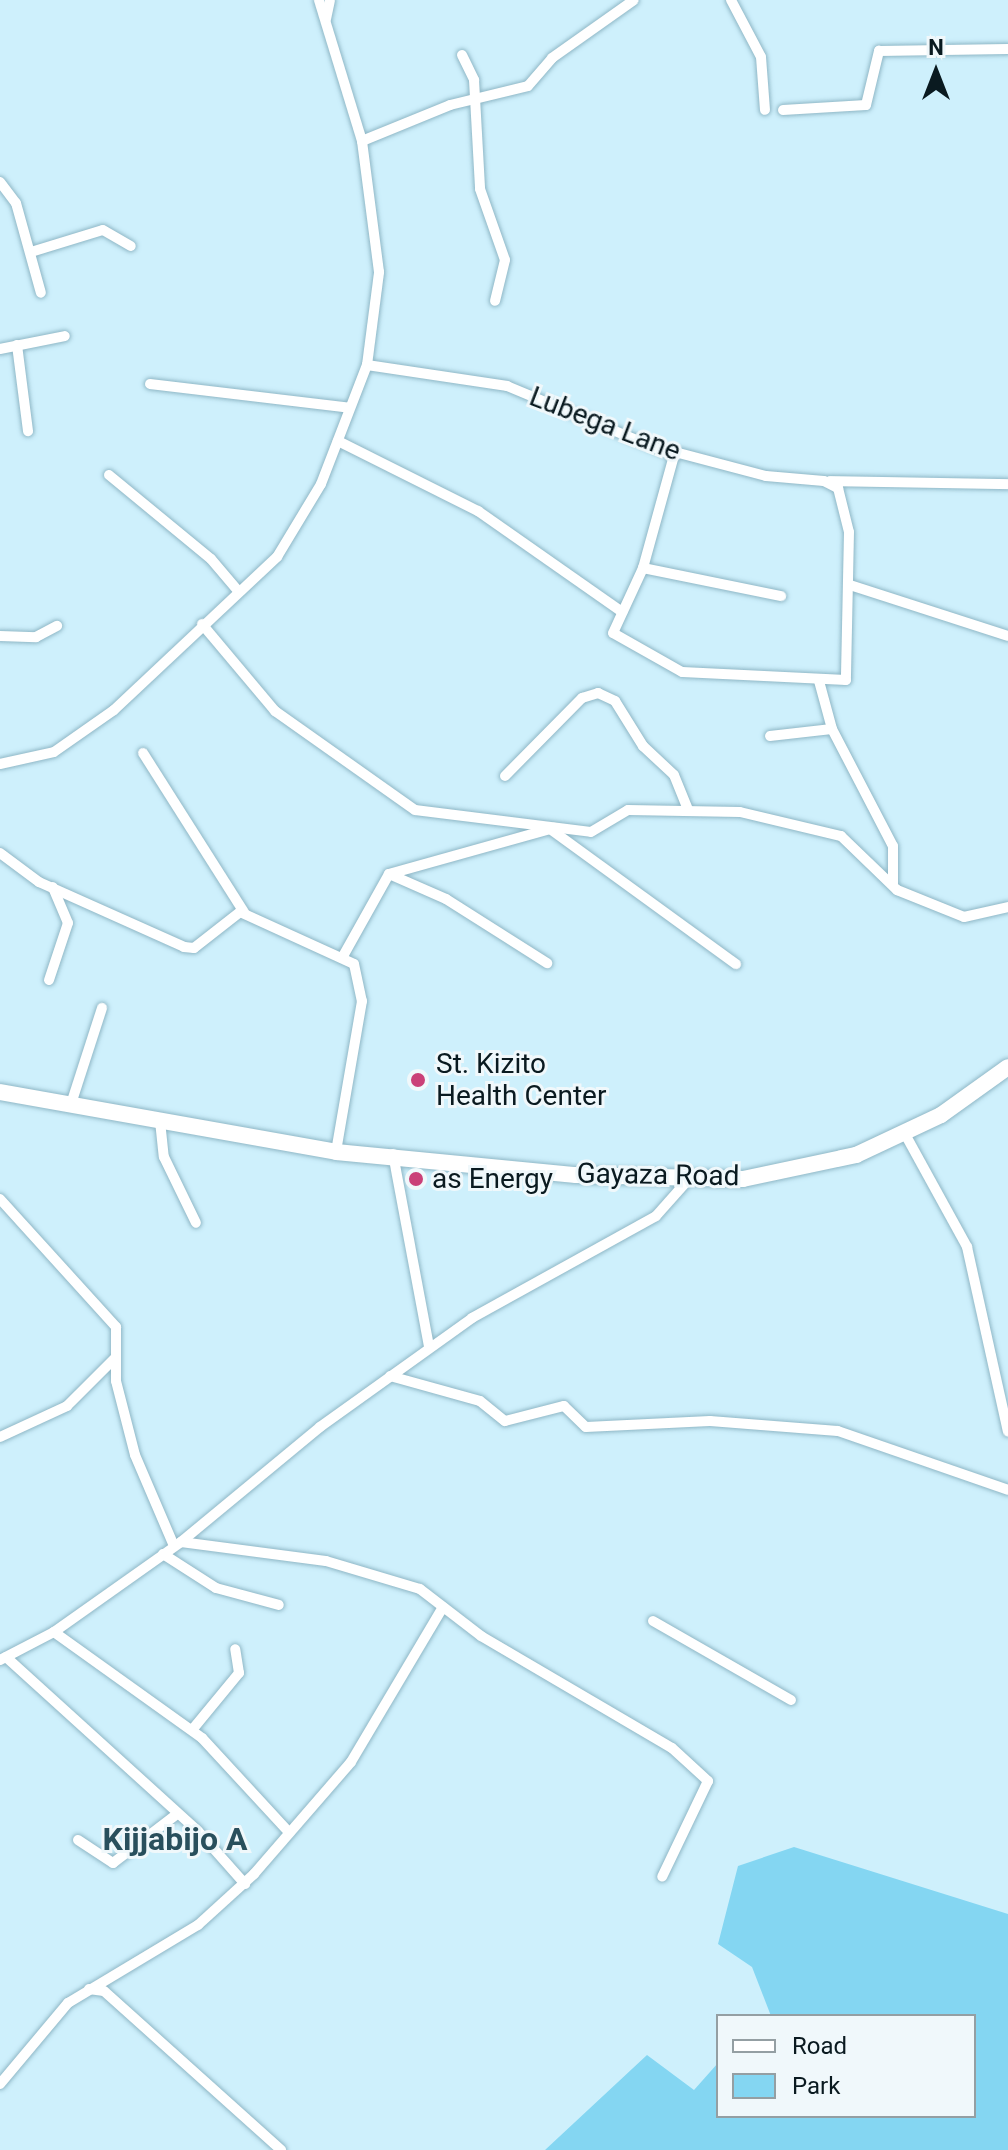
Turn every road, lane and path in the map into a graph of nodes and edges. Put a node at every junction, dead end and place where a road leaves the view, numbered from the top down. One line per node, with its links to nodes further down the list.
1 (319, 0): 5 (street)
2 (330, 0): 5 (street)
3 (634, 0): 8 (street)
4 (731, 0): 9 (street)
5 (326, 21): 11 (street)
6 (1008, 49): 10 (street)
7 (462, 55): 8 (street)
8 (474, 100): 11 (street); 16 (street)
9 (765, 110)
10 (783, 110)
11 (362, 141): 20 (street)
12 (0, 182): 14 (street)
13 (131, 246): 14 (street)
14 (31, 252): 15 (street)
15 (41, 293)
16 (495, 301)
17 (65, 336): 18 (street)
18 (17, 345): 19 (street); 23 (street)
19 (0, 349)
20 (367, 365): 22 (street); 25 (street, Lubega Lane)
21 (150, 384): 22 (street)
22 (350, 408): 24 (street)
23 (28, 431)
24 (338, 441): 31 (street); 33 (street)
25 (675, 452): 27 (street, Lubega Lane); 29 (street)
26 (109, 475): 31 (street)
27 (824, 481): 28 (street, Lubega Lane); 30 (street)
28 (1008, 484)
29 (643, 568): 32 (street); 33 (street)
30 (850, 585): 37 (street); 38 (street)
31 (239, 592): 34 (street)
32 (781, 596)
33 (622, 612): 38 (street)
34 (202, 624): 42 (street); 45 (street)
35 (57, 626): 36 (street)
36 (0, 636)
37 (1008, 636)
38 (819, 681): 39 (street)
39 (832, 729): 40 (street); 48 (street)
40 (770, 736)
41 (143, 753): 51 (street)
42 (0, 764)
43 (505, 776): 44 (street)
44 (688, 810): 45 (street); 48 (street)
45 (555, 828): 47 (street); 54 (street)
46 (0, 853): 49 (street)
47 (389, 874): 52 (street); 53 (street)
48 (893, 885): 50 (street)
49 (53, 887): 51 (street); 55 (street)
50 (1008, 907)
51 (244, 912): 52 (street)
52 (342, 958): 62 (street)
53 (547, 963)
54 (736, 964)
55 (49, 980)
56 (102, 1008): 59 (street)
57 (1008, 1067): 61 (main road, Gayaza Road)
58 (0, 1092): 59 (main road, Gayaza Road)
59 (71, 1104): 60 (main road, Gayaza Road)
60 (160, 1121): 62 (main road, Gayaza Road); 66 (street)
61 (905, 1134): 64 (main road, Gayaza Road); 70 (street)
62 (336, 1152): 63 (main road, Gayaza Road)
63 (393, 1152): 64 (main road, Gayaza Road); 67 (street)
64 (689, 1179): 67 (street)
65 (0, 1199): 68 (street)
66 (196, 1223)
67 (429, 1347): 69 (street)
68 (117, 1355): 71 (street); 73 (street)
69 (390, 1376): 72 (street); 73 (street)
70 (1008, 1432)
71 (0, 1437)
72 (1008, 1490)
73 (177, 1544): 74 (street); 76 (street)
74 (163, 1554): 75 (street); 78 (street)
75 (279, 1605)
76 (443, 1607): 84 (street); 86 (street)
77 (653, 1621): 81 (street)
78 (54, 1632): 80 (street); 82 (street)
79 (235, 1649): 82 (street)
80 (3, 1659): 83 (street)
81 (791, 1700)
82 (192, 1730): 84 (street)
83 (177, 1814): 85 (street); 87 (street)
84 (286, 1829): 87 (street)
85 (78, 1840)
86 (662, 1877)
87 (245, 1884): 88 (street)
88 (68, 2003): 89 (street); 90 (street)
89 (0, 2084)
90 (281, 2150)

